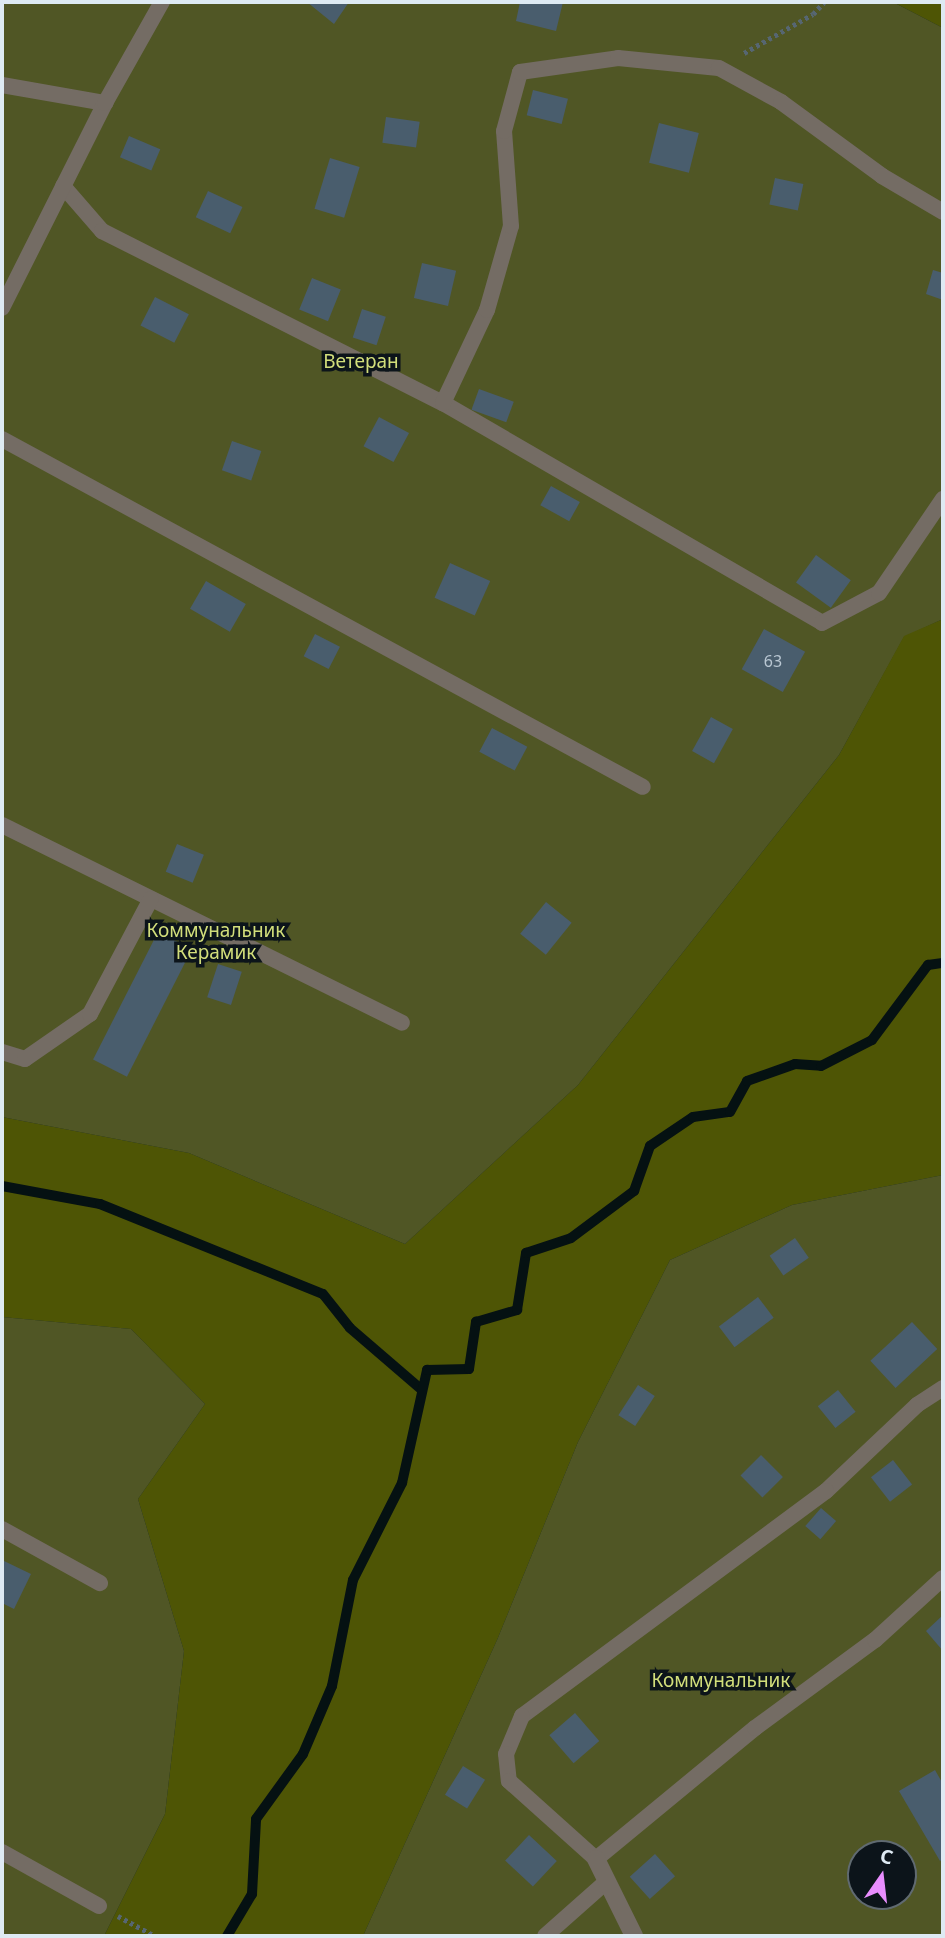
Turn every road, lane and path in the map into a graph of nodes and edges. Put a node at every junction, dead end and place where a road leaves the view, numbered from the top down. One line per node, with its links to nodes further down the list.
1 (162, 2): 5 (lane)
2 (824, 2): 3 (path)
3 (719, 68): 7 (lane); 9 (lane)
4 (2, 85): 5 (lane)
5 (104, 103): 6 (lane)
6 (63, 186): 8 (lane); 9 (lane)
7 (943, 212)
8 (2, 308)
9 (443, 403): 11 (lane)
10 (2, 439): 12 (lane)
11 (943, 499)
12 (643, 787)
13 (2, 825): 14 (lane)
14 (151, 899): 15 (lane); 16 (lane)
15 (402, 1023)
16 (2, 1052)
17 (943, 1388): 22 (lane)
18 (2, 1529): 20 (lane)
19 (943, 1578): 22 (lane)
20 (100, 1583)
21 (2, 1852): 24 (lane)
22 (596, 1858): 23 (street)
23 (607, 1881): 26 (lane); 27 (street)
24 (99, 1906): 25 (path)
25 (155, 1936)
26 (545, 1936)
27 (634, 1936)

